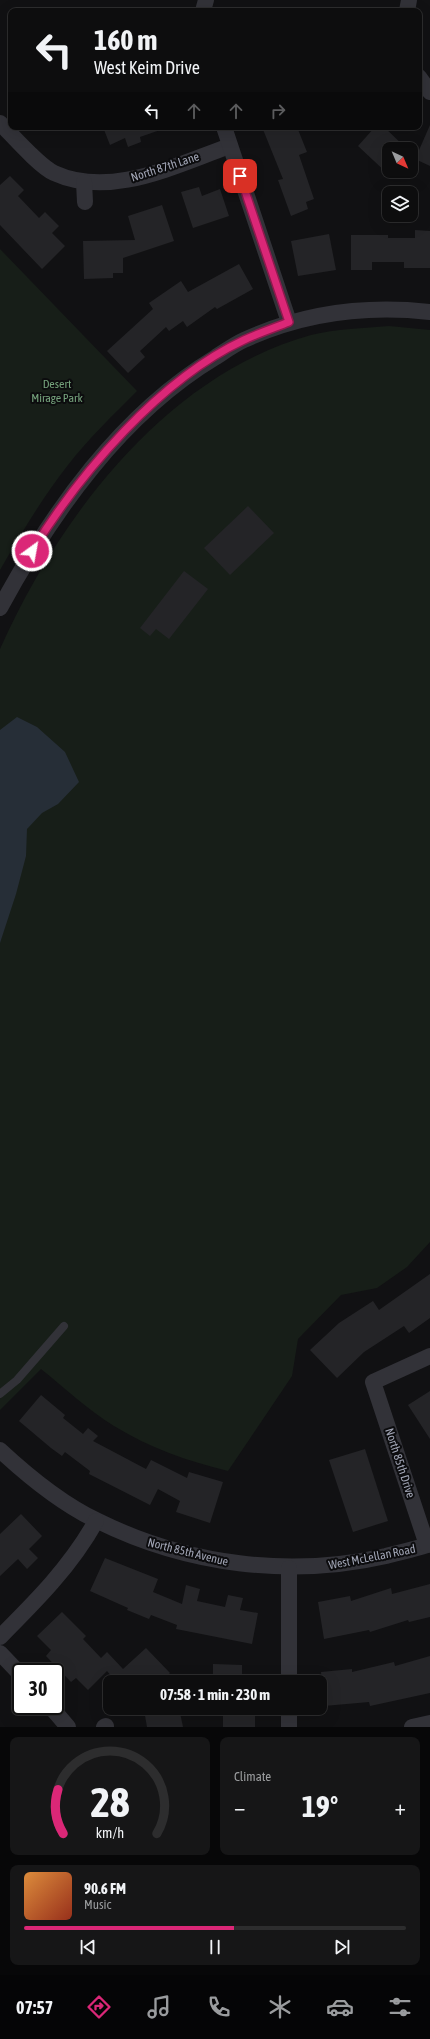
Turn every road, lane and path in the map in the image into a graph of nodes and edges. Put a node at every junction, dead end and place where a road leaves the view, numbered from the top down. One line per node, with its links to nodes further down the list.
1 (422, 81): 2 (street)
2 (429, 91)
3 (0, 123): 6 (street, North 87th Lane)
4 (225, 130): 5 (street)
5 (230, 146): 6 (street, North 87th Lane); 9 (street)
6 (84, 182): 7 (street)
7 (85, 202)
8 (430, 312): 9 (street)
9 (289, 322): 10 (street)
10 (0, 608)
11 (64, 1326): 13 (lane)
12 (430, 1356): 16 (street, North 85th Drive)
13 (0, 1394)
14 (0, 1450): 15 (street, North 85th Avenue)
15 (96, 1521): 17 (street, North 85th Avenue); 18 (street)
16 (429, 1545): 17 (street, West McLellan Road)
17 (289, 1568): 21 (street)
18 (0, 1636)
19 (0, 1653): 20 (street)
20 (12, 1666)
21 (289, 1675)
22 (58, 1715): 25 (street)
23 (289, 1715): 26 (street)
24 (430, 1723): 27 (street)
25 (68, 1727)
26 (290, 1727)
27 (412, 1727)

